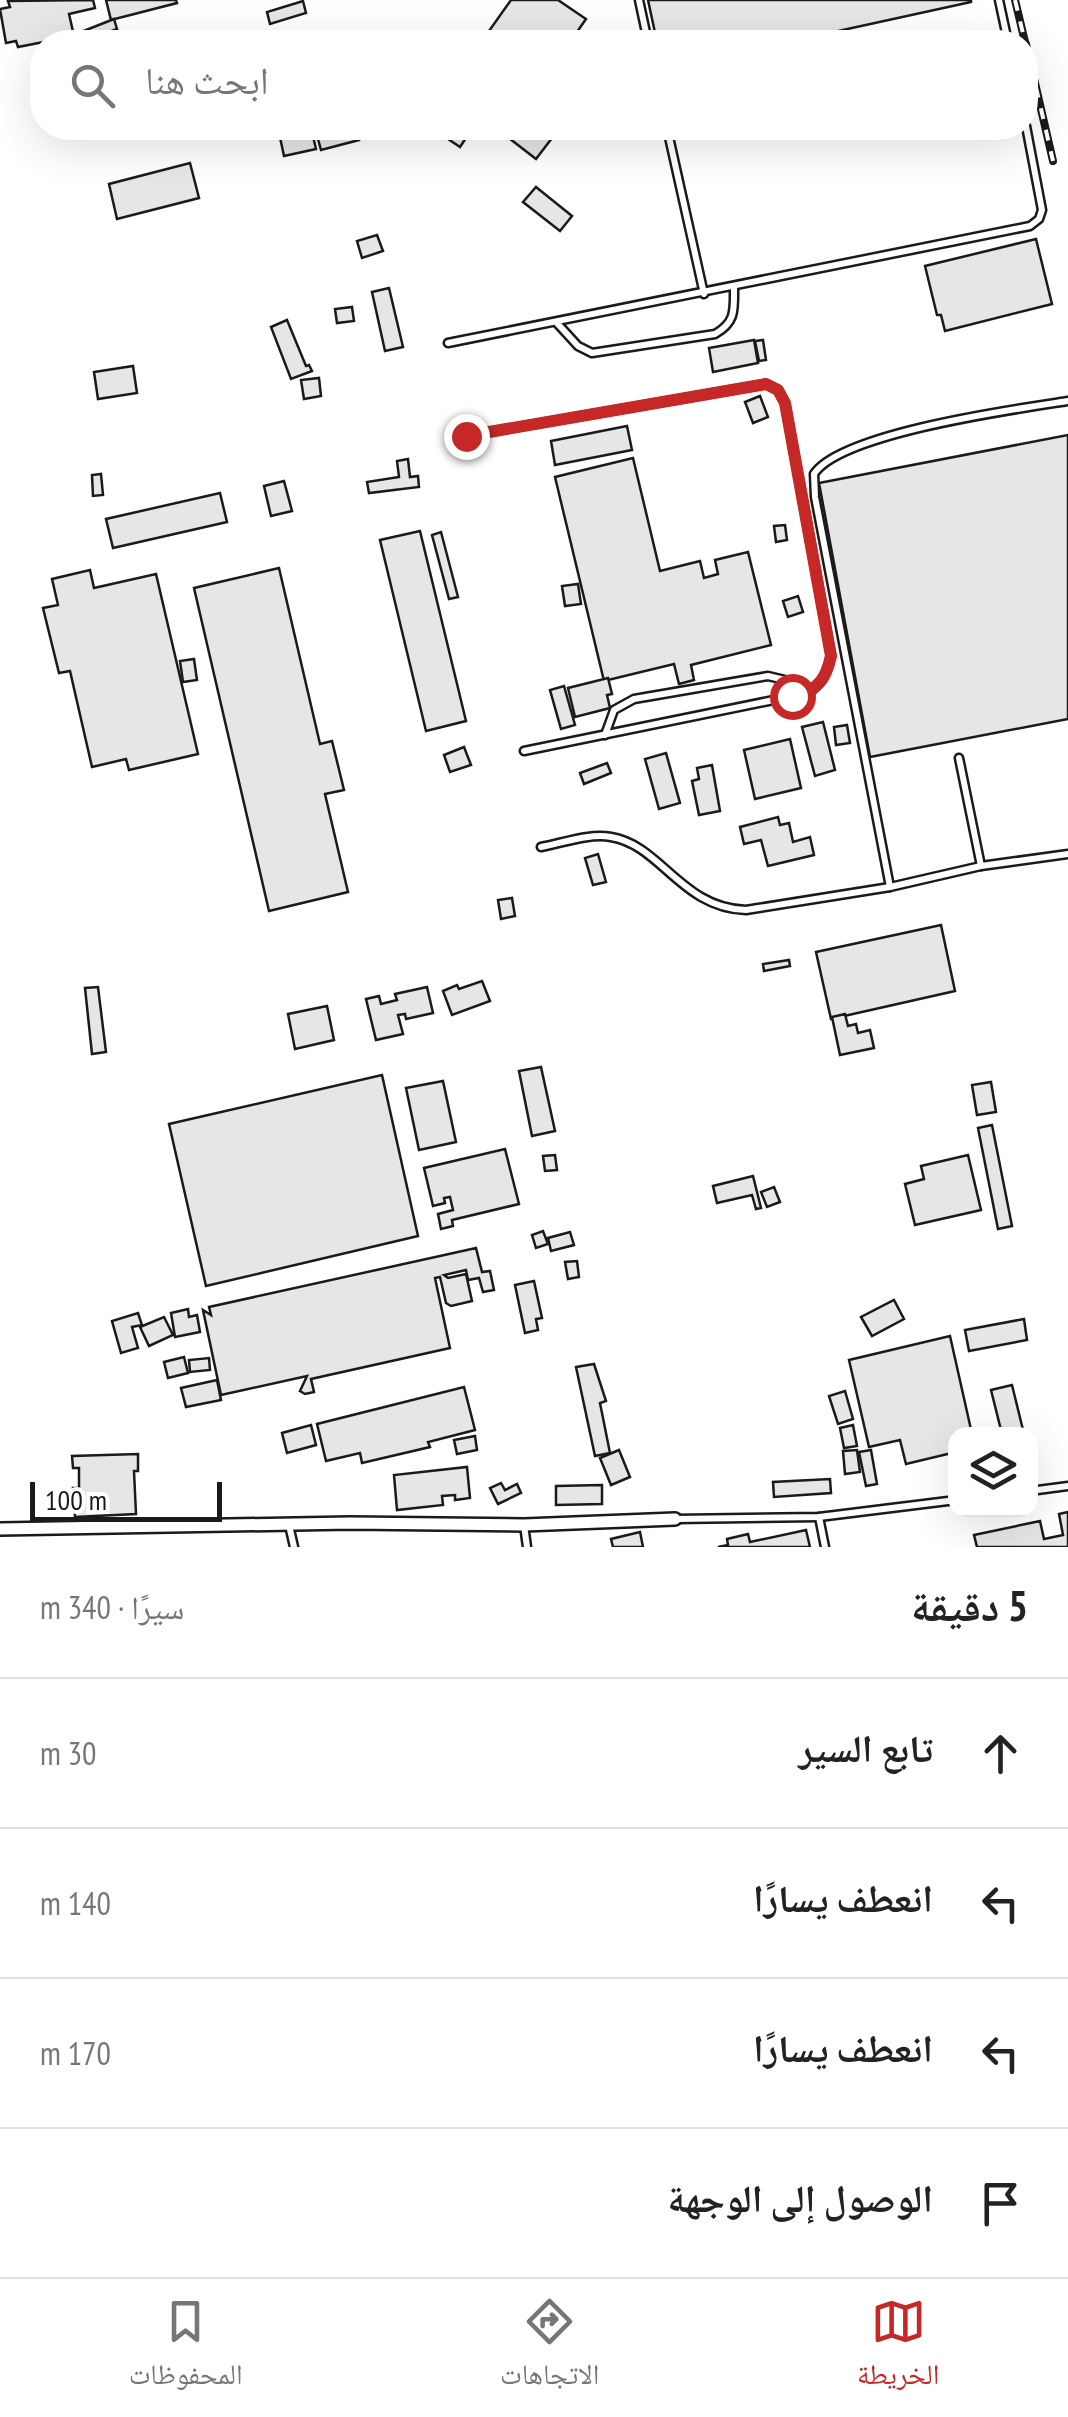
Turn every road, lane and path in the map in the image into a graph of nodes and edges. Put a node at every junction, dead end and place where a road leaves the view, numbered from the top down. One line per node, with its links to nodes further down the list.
1 (639, 0): 3 (lane)
2 (999, 0): 4 (lane)
3 (645, 30)
4 (1005, 30)
5 (670, 140): 8 (lane)
6 (1029, 140): 7 (lane)
7 (734, 288): 8 (lane); 9 (lane)
8 (704, 294): 9 (lane)
9 (556, 322): 10 (lane)
10 (448, 343)
11 (1068, 401): 20 (lane)
12 (466, 436): 13 (lane)
13 (792, 696): 14 (lane); 14 (lane)
14 (605, 734): 15 (lane)
15 (524, 752)
16 (959, 758): 19 (lane)
17 (541, 847): 20 (lane)
18 (1068, 854): 19 (lane)
19 (981, 866): 20 (lane)
20 (890, 887)
21 (1068, 1486): 22 (lane)
22 (1038, 1490)
23 (948, 1501): 24 (lane)
24 (819, 1517): 25 (lane); 31 (lane)
25 (675, 1520): 27 (street)
26 (289, 1524): 27 (street); 28 (street); 29 (lane)
27 (524, 1526): 30 (lane)
28 (0, 1529)
29 (294, 1547)
30 (527, 1547)
31 (825, 1547)

